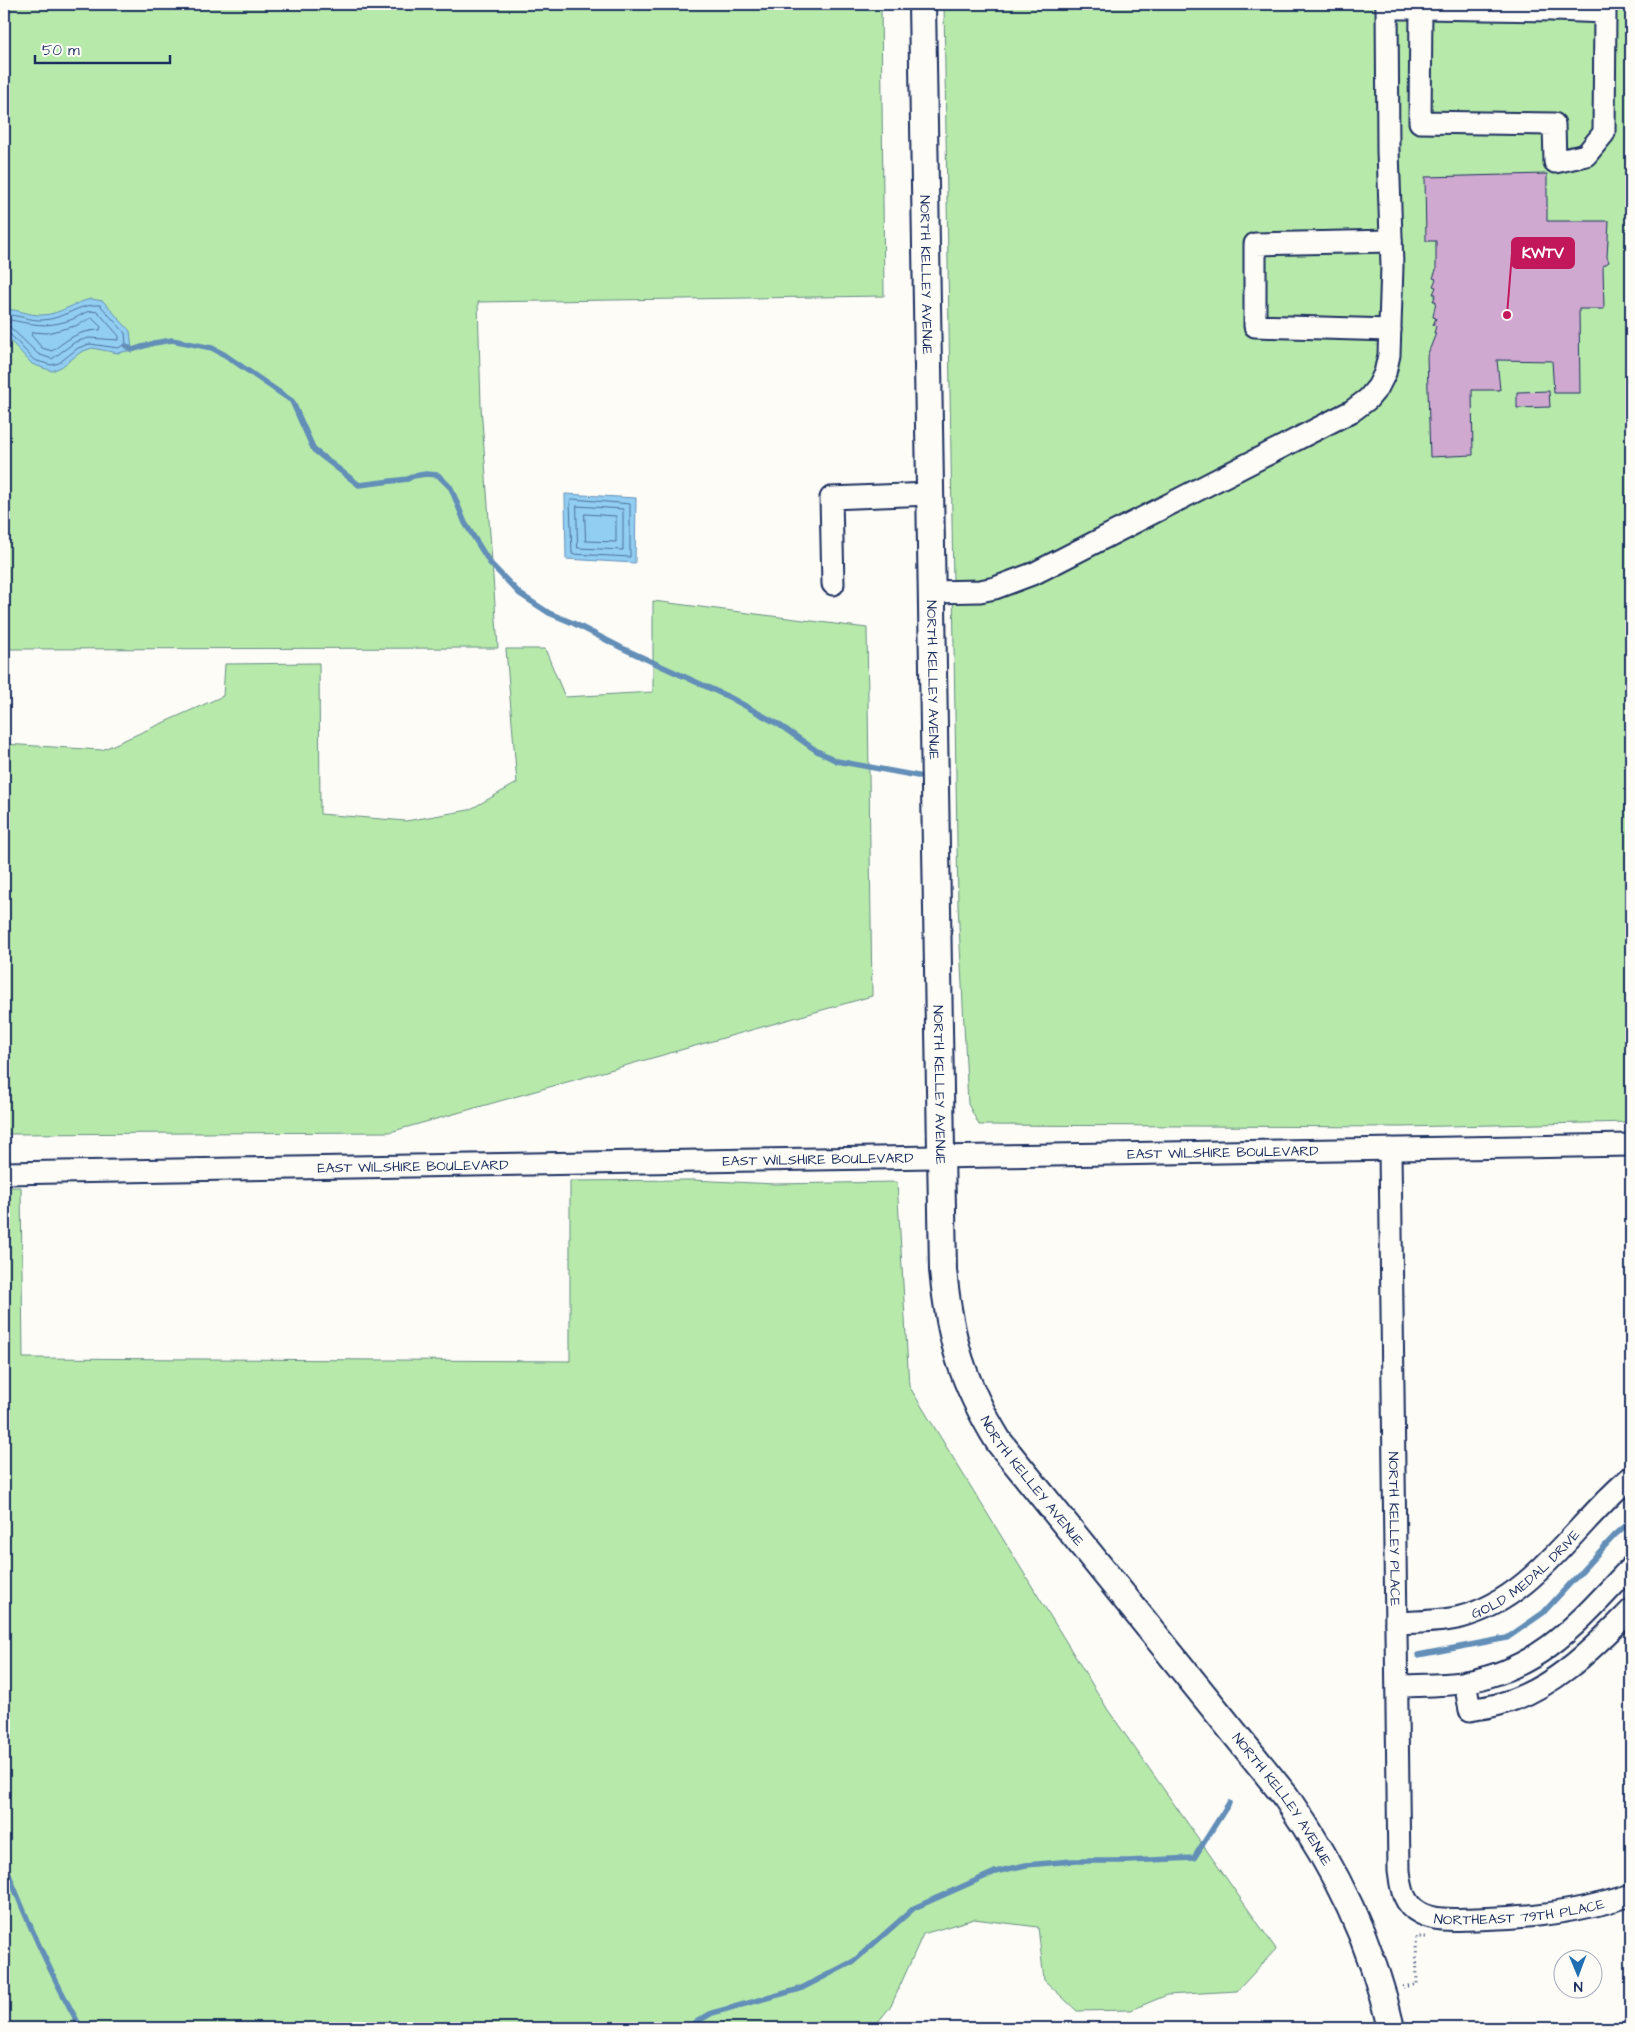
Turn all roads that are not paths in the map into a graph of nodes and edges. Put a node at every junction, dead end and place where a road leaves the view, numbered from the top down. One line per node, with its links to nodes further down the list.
1 (922, 4): 7 (main road, NORTH KELLEY AVENUE)
2 (1387, 6): 4 (street); 5 (street)
3 (1555, 7): 4 (street); 4 (street)
4 (1421, 8)
5 (1391, 242): 6 (street); 6 (street)
6 (1390, 330): 9 (street)
7 (930, 494): 8 (street); 9 (main road, NORTH KELLEY AVENUE)
8 (833, 584)
9 (932, 592): 12 (main road, NORTH KELLEY AVENUE)
10 (1631, 1145): 11 (street, EAST WILSHIRE BOULEVARD)
11 (1390, 1149): 12 (street, EAST WILSHIRE BOULEVARD); 17 (street, NORTH KELLEY PLACE)
12 (941, 1158): 13 (street, EAST WILSHIRE BOULEVARD); 22 (main road, NORTH KELLEY AVENUE)
13 (4, 1173)
14 (1631, 1477): 17 (street, GOLD MEDAL DRIVE)
15 (1631, 1567): 18 (street)
16 (1631, 1610): 18 (street)
17 (1396, 1623): 19 (street, NORTH KELLEY PLACE)
18 (1465, 1682): 19 (street)
19 (1398, 1686): 21 (street, NORTH KELLEY PLACE)
20 (1631, 1895): 21 (street, NORTHEAST 79TH PLACE)
21 (1410, 1906)
22 (1391, 2028)

